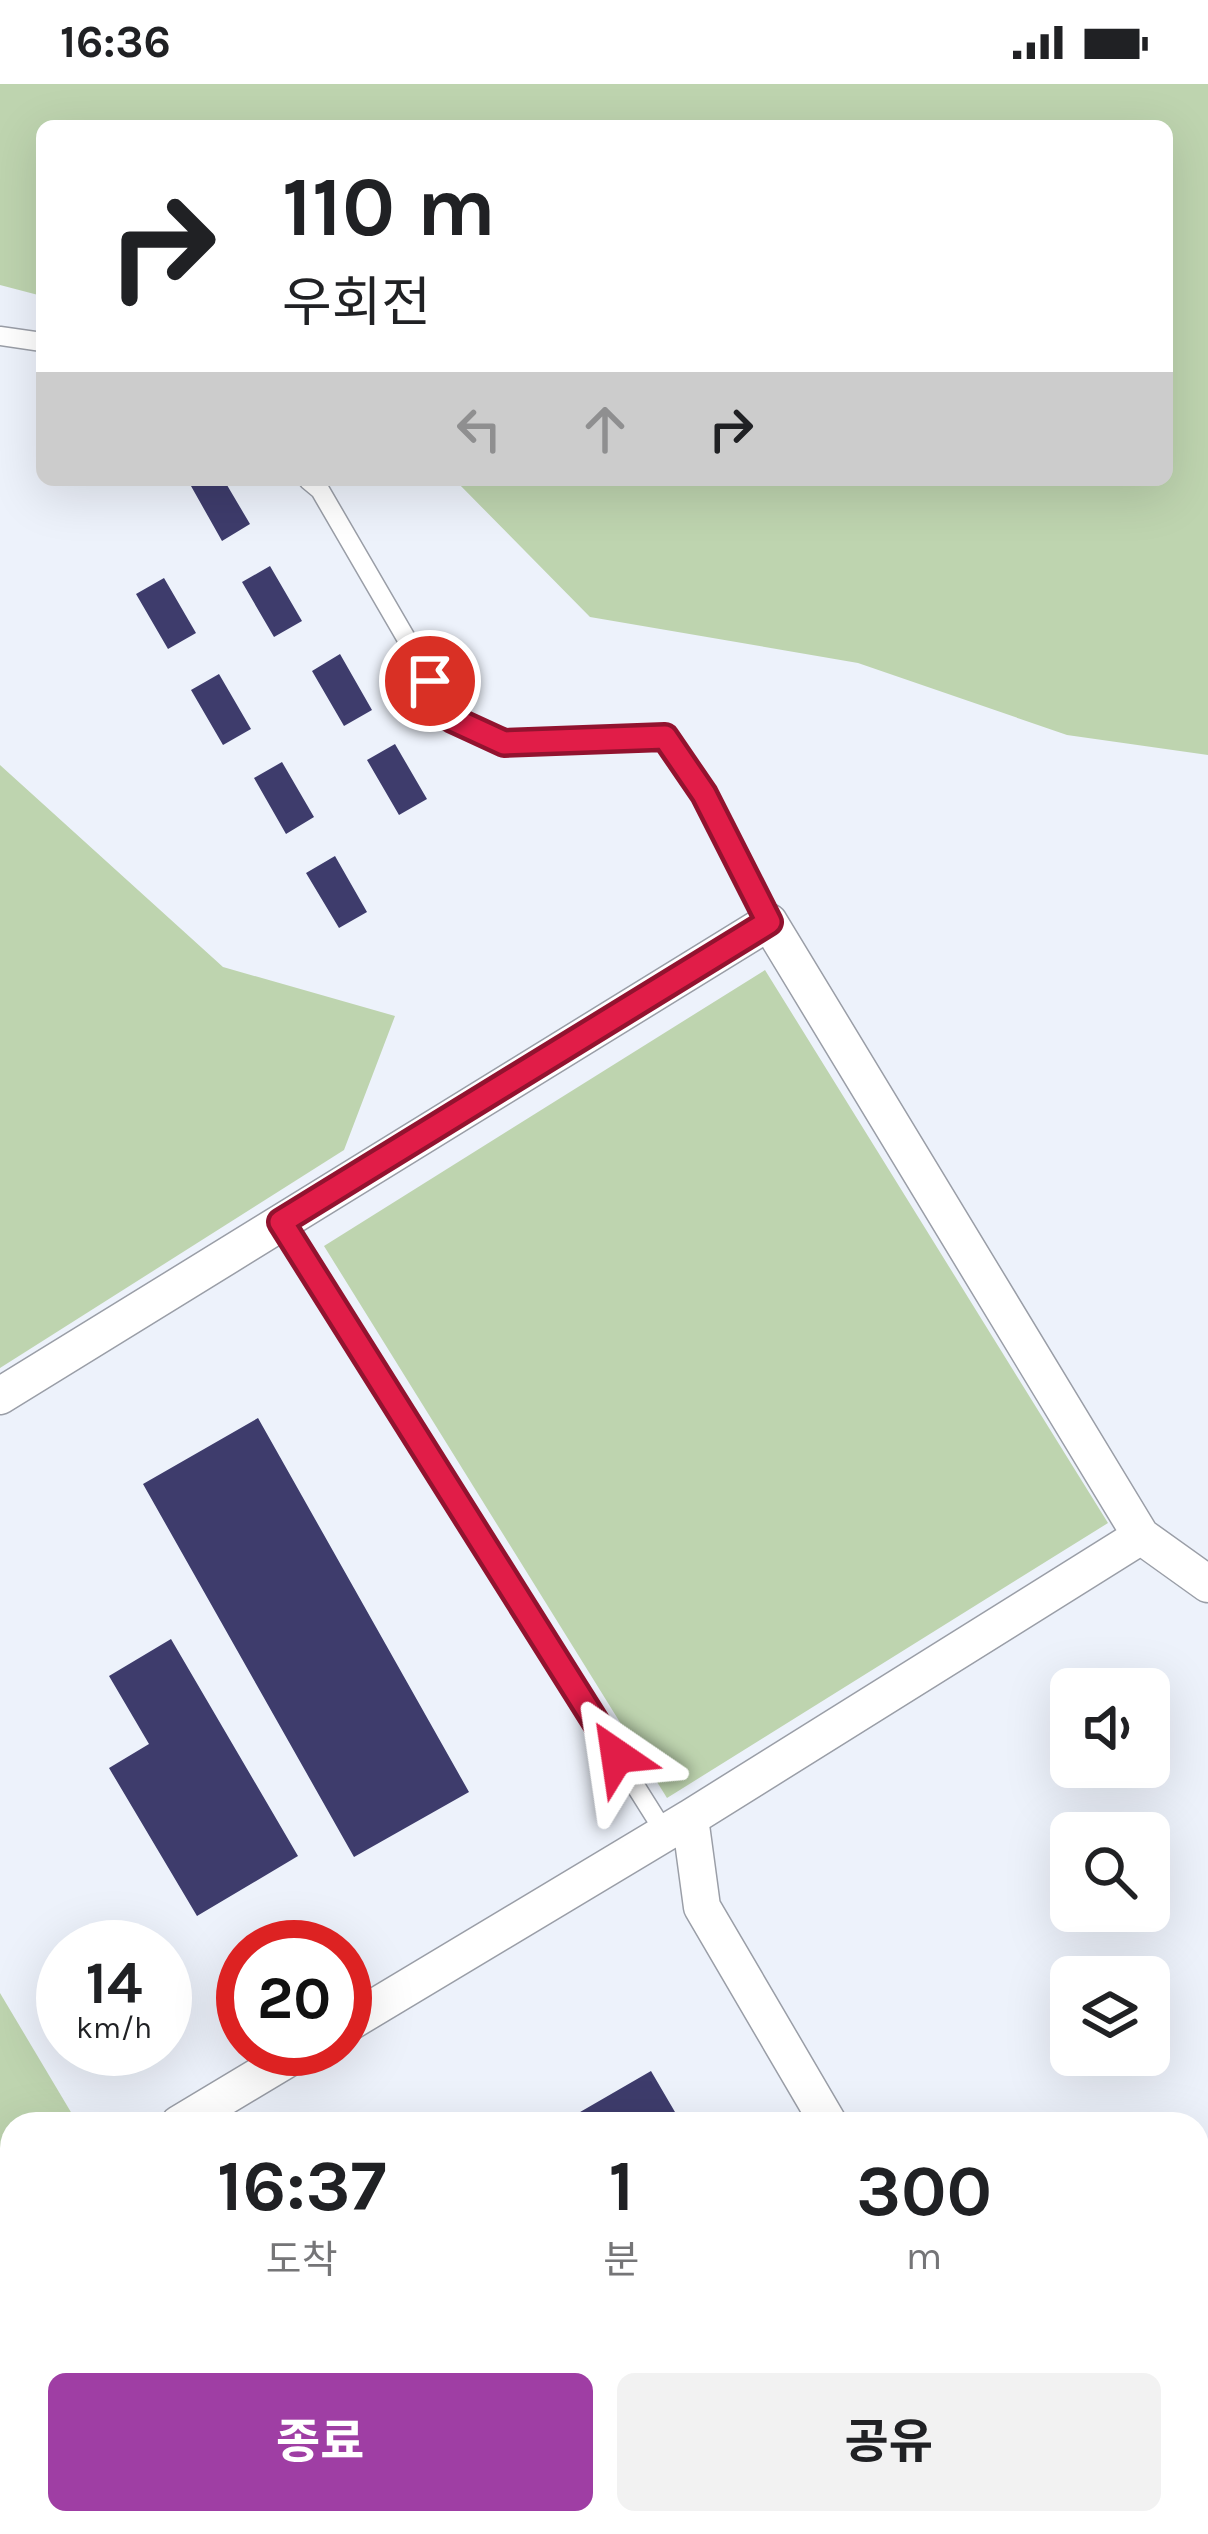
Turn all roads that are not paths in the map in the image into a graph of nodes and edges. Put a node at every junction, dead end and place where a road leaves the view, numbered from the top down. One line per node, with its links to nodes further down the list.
1 (0, 336): 2 (lane)
2 (36, 341)
3 (315, 486): 4 (lane)
4 (769, 922): 5 (street); 7 (street)
5 (281, 1222): 6 (street); 9 (lane)
6 (0, 1396)
7 (1141, 1536): 8 (street); 9 (street)
8 (1208, 1584)
9 (678, 1825): 10 (street); 13 (street)
10 (372, 2009)
11 (259, 2076): 12 (street)
12 (199, 2112)
13 (822, 2112)

